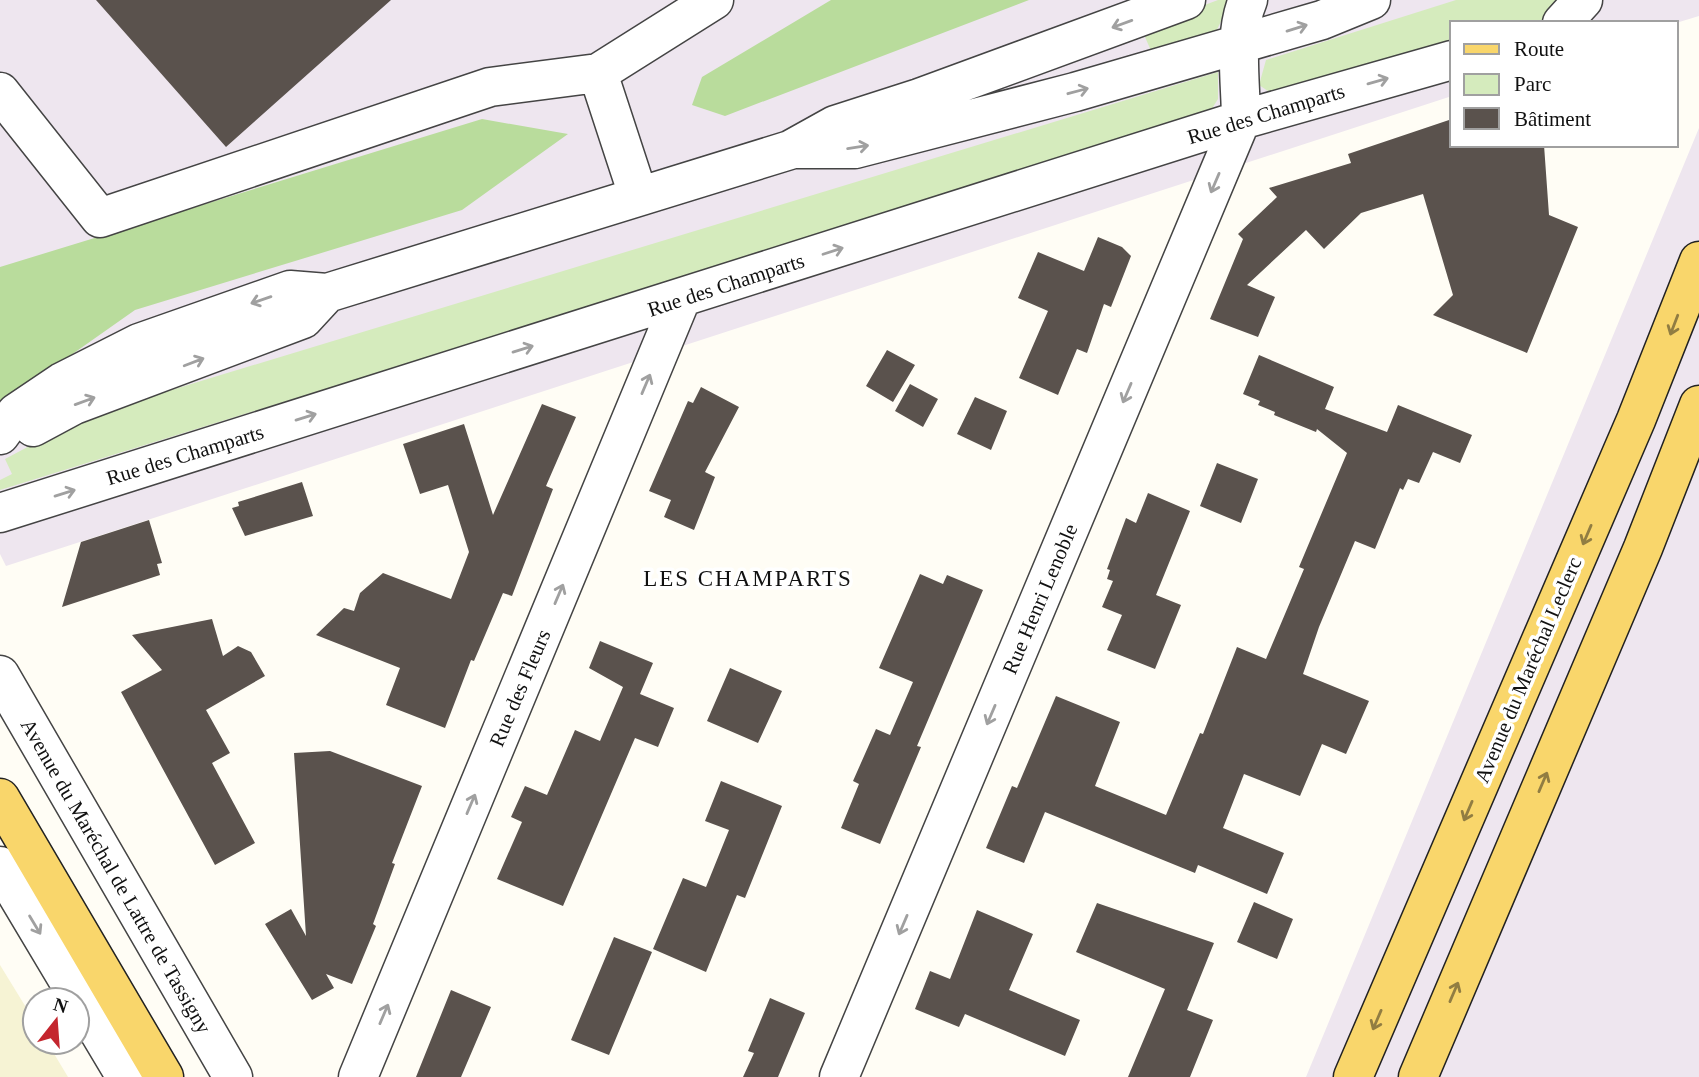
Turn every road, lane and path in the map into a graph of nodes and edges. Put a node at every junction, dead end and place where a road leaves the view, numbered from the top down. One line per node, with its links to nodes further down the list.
1 (714, 0): 9 (street)
2 (1186, 0): 12 (street, one-way to 12)
3 (1248, 0): 7 (street)
4 (1371, 0): 7 (street, one-way to 4)
5 (1583, 0): 6 (street)
6 (1564, 21)
7 (1241, 42): 11 (street); 12 (street, one-way to 7)
8 (1450, 61): 11 (street, Rue des Champarts, one-way to 8)
9 (598, 74): 10 (street); 13 (street)
10 (0, 92)
11 (1241, 120): 15 (street, Rue des Champarts, one-way to 11); 28 (street, Rue Henri Lenoble, one-way to 28)
12 (790, 149): 13 (street)
13 (639, 195): 17 (street)
14 (1699, 261): 29 (main road, Avenue du Maréchal Leclerc, one-way to 29)
15 (681, 299): 19 (street, Rue des Champarts, one-way to 15); 27 (street, Rue des Fleurs, one-way to 15)
16 (1699, 405): 20 (main road)
17 (0, 437)
18 (1699, 477): 20 (main road)
19 (0, 513)
20 (1643, 548): 30 (main road, one-way to 20)
21 (0, 674): 26 (street, Avenue du Maréchal de Lattre de Tassigny)
22 (0, 798): 25 (main road)
23 (0, 866): 24 (street, one-way to 24)
24 (126, 1077)
25 (164, 1077)
26 (233, 1077)
27 (358, 1077)
28 (839, 1077)
29 (1353, 1077)
30 (1418, 1077)

